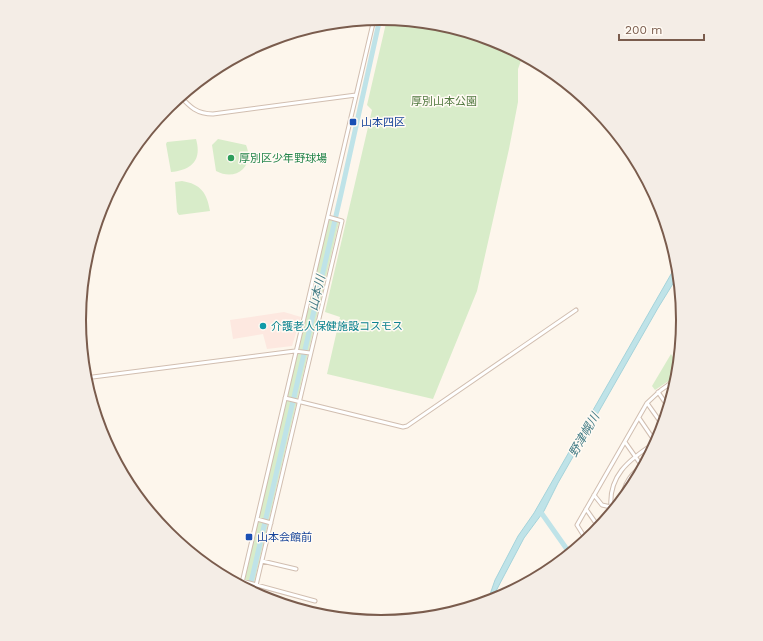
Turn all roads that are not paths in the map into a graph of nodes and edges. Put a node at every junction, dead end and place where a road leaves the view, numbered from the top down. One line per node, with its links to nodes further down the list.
1 (372, 25): 2 (street)
2 (356, 94): 3 (street); 4 (street)
3 (184, 100)
4 (328, 217): 6 (street); 7 (street)
5 (576, 310): 12 (street)
6 (295, 351): 7 (street); 8 (street); 11 (street)
7 (309, 353): 12 (street)
8 (92, 377)
9 (670, 383): 10 (street)
10 (658, 392): 13 (street); 14 (street)
11 (285, 398): 12 (street); 27 (street)
12 (298, 401): 28 (street)
13 (665, 402)
14 (648, 403): 15 (street); 16 (street)
15 (639, 418): 17 (street); 18 (street)
16 (659, 420)
17 (653, 437)
18 (625, 442): 20 (street); 24 (street)
19 (649, 447): 20 (street)
20 (635, 456): 21 (street); 25 (street)
21 (640, 463)
22 (636, 470): 23 (street)
23 (624, 489)
24 (594, 495): 25 (street); 26 (street)
25 (611, 507)
26 (586, 509): 29 (street); 30 (street)
27 (257, 519): 28 (street); 33 (street)
28 (270, 522): 31 (street)
29 (596, 523)
30 (584, 535)
31 (262, 561): 32 (street); 34 (street)
32 (296, 570)
33 (242, 581): 34 (street)
34 (256, 584): 35 (street); 36 (street)
35 (255, 588)
36 (314, 601)

